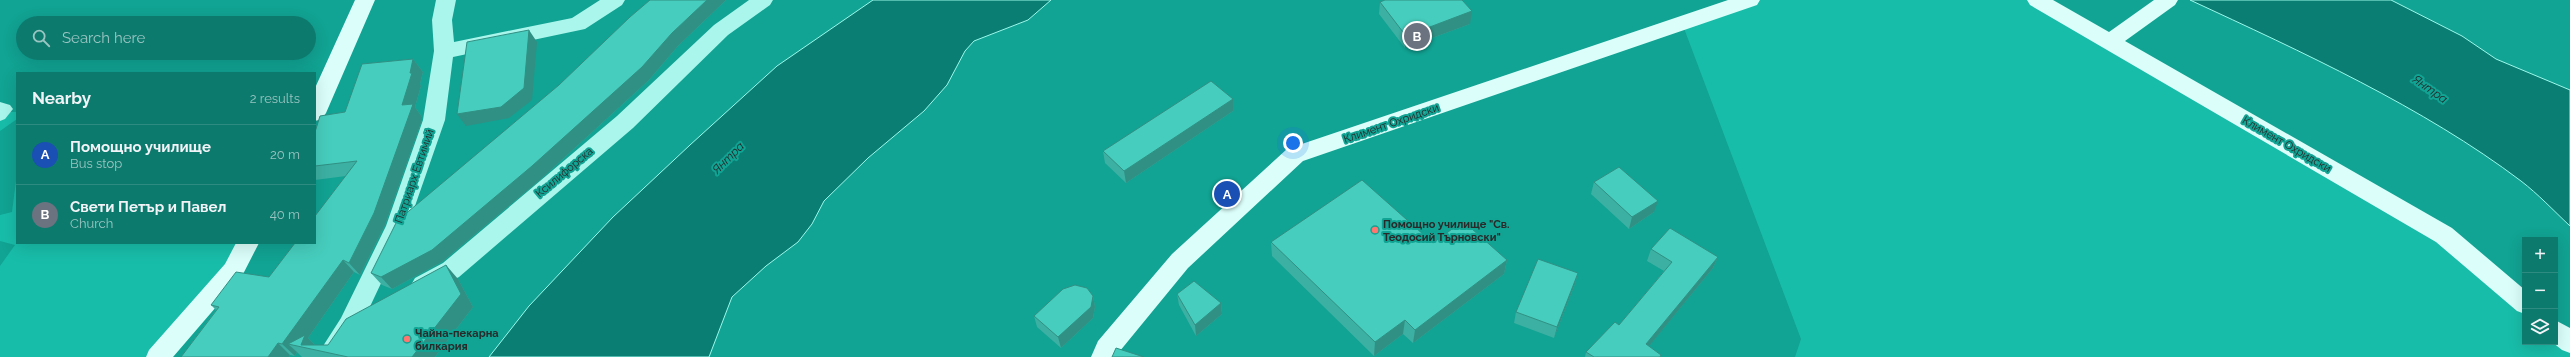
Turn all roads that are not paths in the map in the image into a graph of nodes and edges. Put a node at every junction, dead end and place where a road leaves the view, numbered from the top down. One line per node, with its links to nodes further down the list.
1 (365, 0): 11 (street)
2 (446, 0): 9 (street, Патриарх Евтимий)
3 (615, 0): 9 (street)
4 (763, 0): 16 (street, Ксилифорска)
5 (1750, 0): 24 (street, Климент Охридски)
6 (2037, 0): 8 (street, Климент Охридски)
7 (2168, 0): 8 (street)
8 (2110, 42): 17 (street, Климент Охридски)
9 (444, 51): 14 (street, Патриарх Евтимий)
10 (0, 108): 12 (lane)
11 (316, 111)
12 (0, 115)
13 (427, 200): 14 (street)
14 (397, 226): 19 (street, Патриарх Евтимий)
15 (247, 244): 22 (street)
16 (404, 296)
17 (2522, 301)
18 (377, 310): 19 (street)
19 (350, 325): 23 (street, Патриарх Евтимий)
20 (2558, 333): 21 (street)
21 (2570, 343)
22 (158, 357)
23 (328, 357)
24 (1103, 357)

